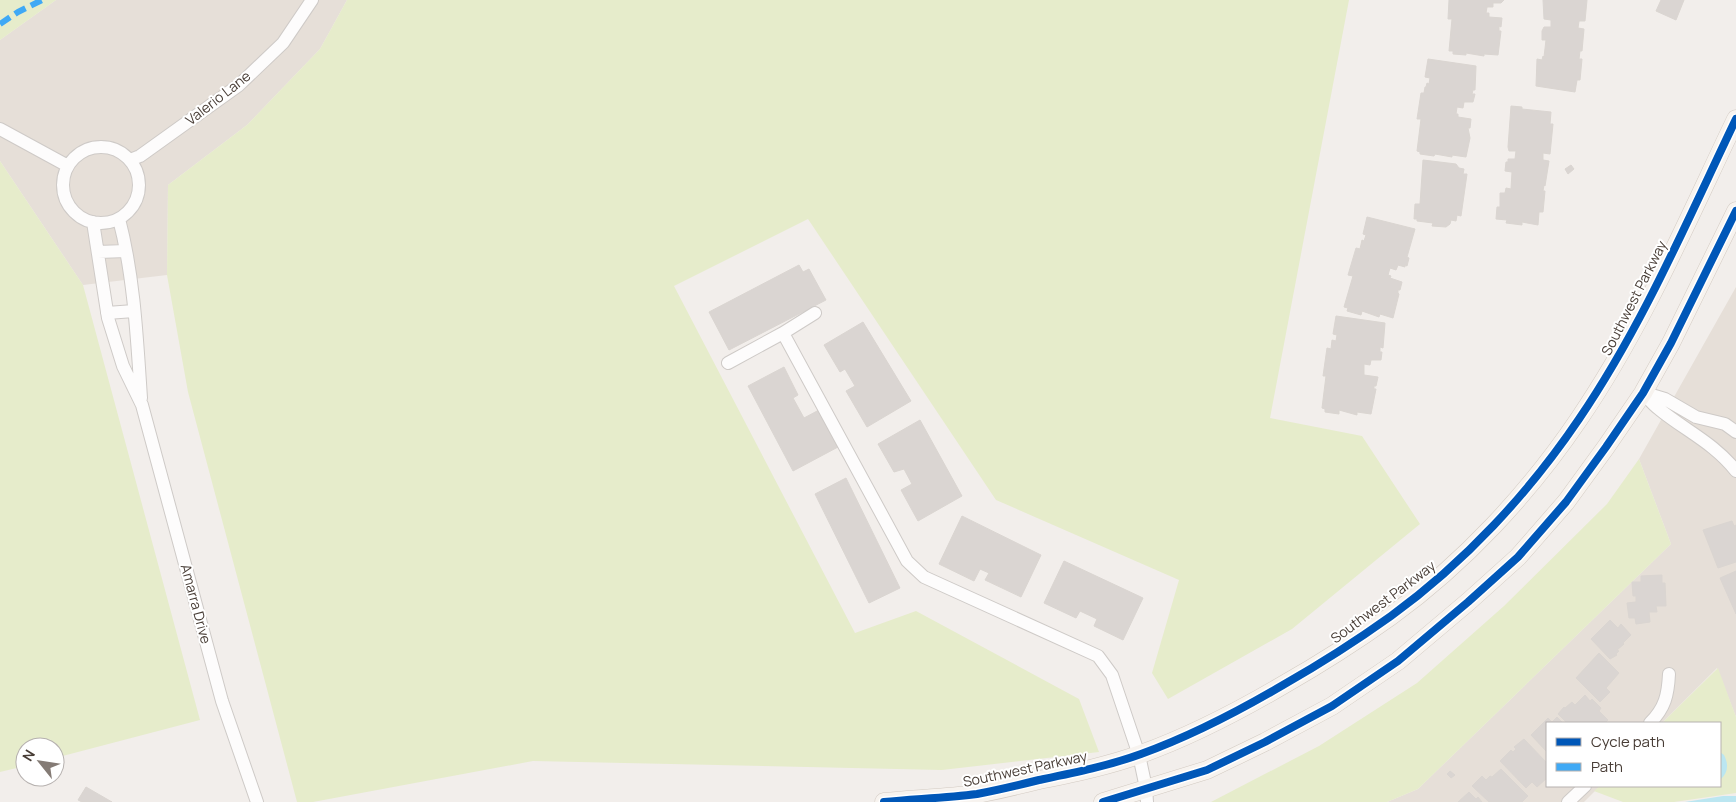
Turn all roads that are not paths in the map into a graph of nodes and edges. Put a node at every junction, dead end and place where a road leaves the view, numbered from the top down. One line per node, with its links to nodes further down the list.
1 (312, 0): 4 (street, Valerio Lane)
2 (1736, 119): 22 (main road, Southwest Parkway)
3 (0, 129): 5 (street)
4 (130, 160): 5 (street); 7 (street)
5 (68, 166): 8 (street)
6 (1736, 211): 16 (main road)
7 (119, 219): 8 (street); 9 (street, Amarra Drive)
8 (93, 222): 10 (street, Amarra Drive)
9 (126, 251): 10 (street); 11 (street, Amarra Drive)
10 (98, 252): 12 (street, Amarra Drive)
11 (134, 311): 12 (street); 17 (street, Amarra Drive)
12 (107, 313): 17 (street, Amarra Drive)
13 (815, 313): 14 (street)
14 (783, 333): 15 (street); 22 (street)
15 (728, 364)
16 (1643, 393): 18 (street); 19 (street); 24 (main road)
17 (142, 405): 25 (street, Amarra Drive)
18 (1736, 432)
19 (1736, 471)
20 (1669, 674): 21 (street)
21 (1651, 722)
22 (1139, 755): 24 (street); 26 (main road, Southwest Parkway)
23 (1584, 787): 28 (street)
24 (1150, 797): 27 (main road)
25 (256, 802)
26 (884, 802)
27 (1103, 802)
28 (1568, 802)

